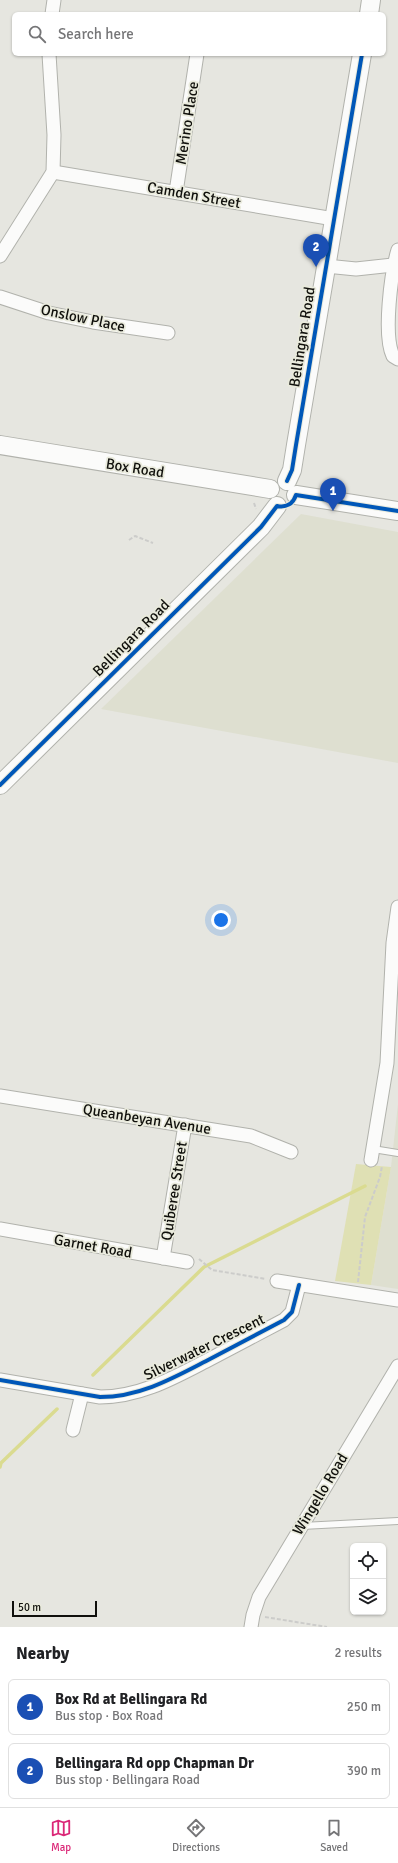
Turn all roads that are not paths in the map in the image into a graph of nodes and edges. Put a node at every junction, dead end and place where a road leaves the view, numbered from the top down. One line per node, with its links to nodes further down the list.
1 (54, 0): 3 (street)
2 (371, 0): 4 (street)
3 (52, 12)
4 (369, 12)
5 (49, 56): 8 (street)
6 (197, 56): 9 (street, Merino Place)
7 (362, 56): 10 (street, Bellingara Road)
8 (53, 172): 9 (street, Camden Street); 12 (street)
9 (176, 192): 10 (street, Camden Street)
10 (334, 219): 14 (street, Bellingara Road)
11 (398, 250): 13 (street)
12 (0, 256)
13 (393, 265): 14 (street); 17 (street)
14 (326, 266): 19 (street, Bellingara Road)
15 (0, 296): 16 (street, Onslow Place)
16 (168, 333)
17 (395, 358)
18 (0, 445): 20 (street, Box Road)
19 (292, 488): 20 (street); 21 (street); 22 (street)
20 (270, 489): 21 (street)
21 (277, 506): 23 (street, Bellingara Road)
22 (398, 511)
23 (0, 785)
24 (398, 907): 29 (street)
25 (0, 1096): 26 (street, Queanbeyan Avenue)
26 (184, 1125): 27 (street, Queanbeyan Avenue); 31 (street, Quiberee Street)
27 (291, 1152)
28 (398, 1152): 29 (lane)
29 (371, 1154)
30 (0, 1229): 31 (street, Garnet Road)
31 (163, 1258): 32 (street, Garnet Road)
32 (192, 1260)
33 (277, 1281): 34 (street)
34 (299, 1285): 35 (street); 38 (street, Silverwater Crescent)
35 (398, 1300)
36 (398, 1366): 41 (street, Wingello Road)
37 (0, 1380): 38 (street, Silverwater Crescent)
38 (82, 1394): 39 (street)
39 (73, 1430)
40 (398, 1521): 41 (lane)
41 (301, 1526): 42 (street, Wingello Road)
42 (252, 1621)

